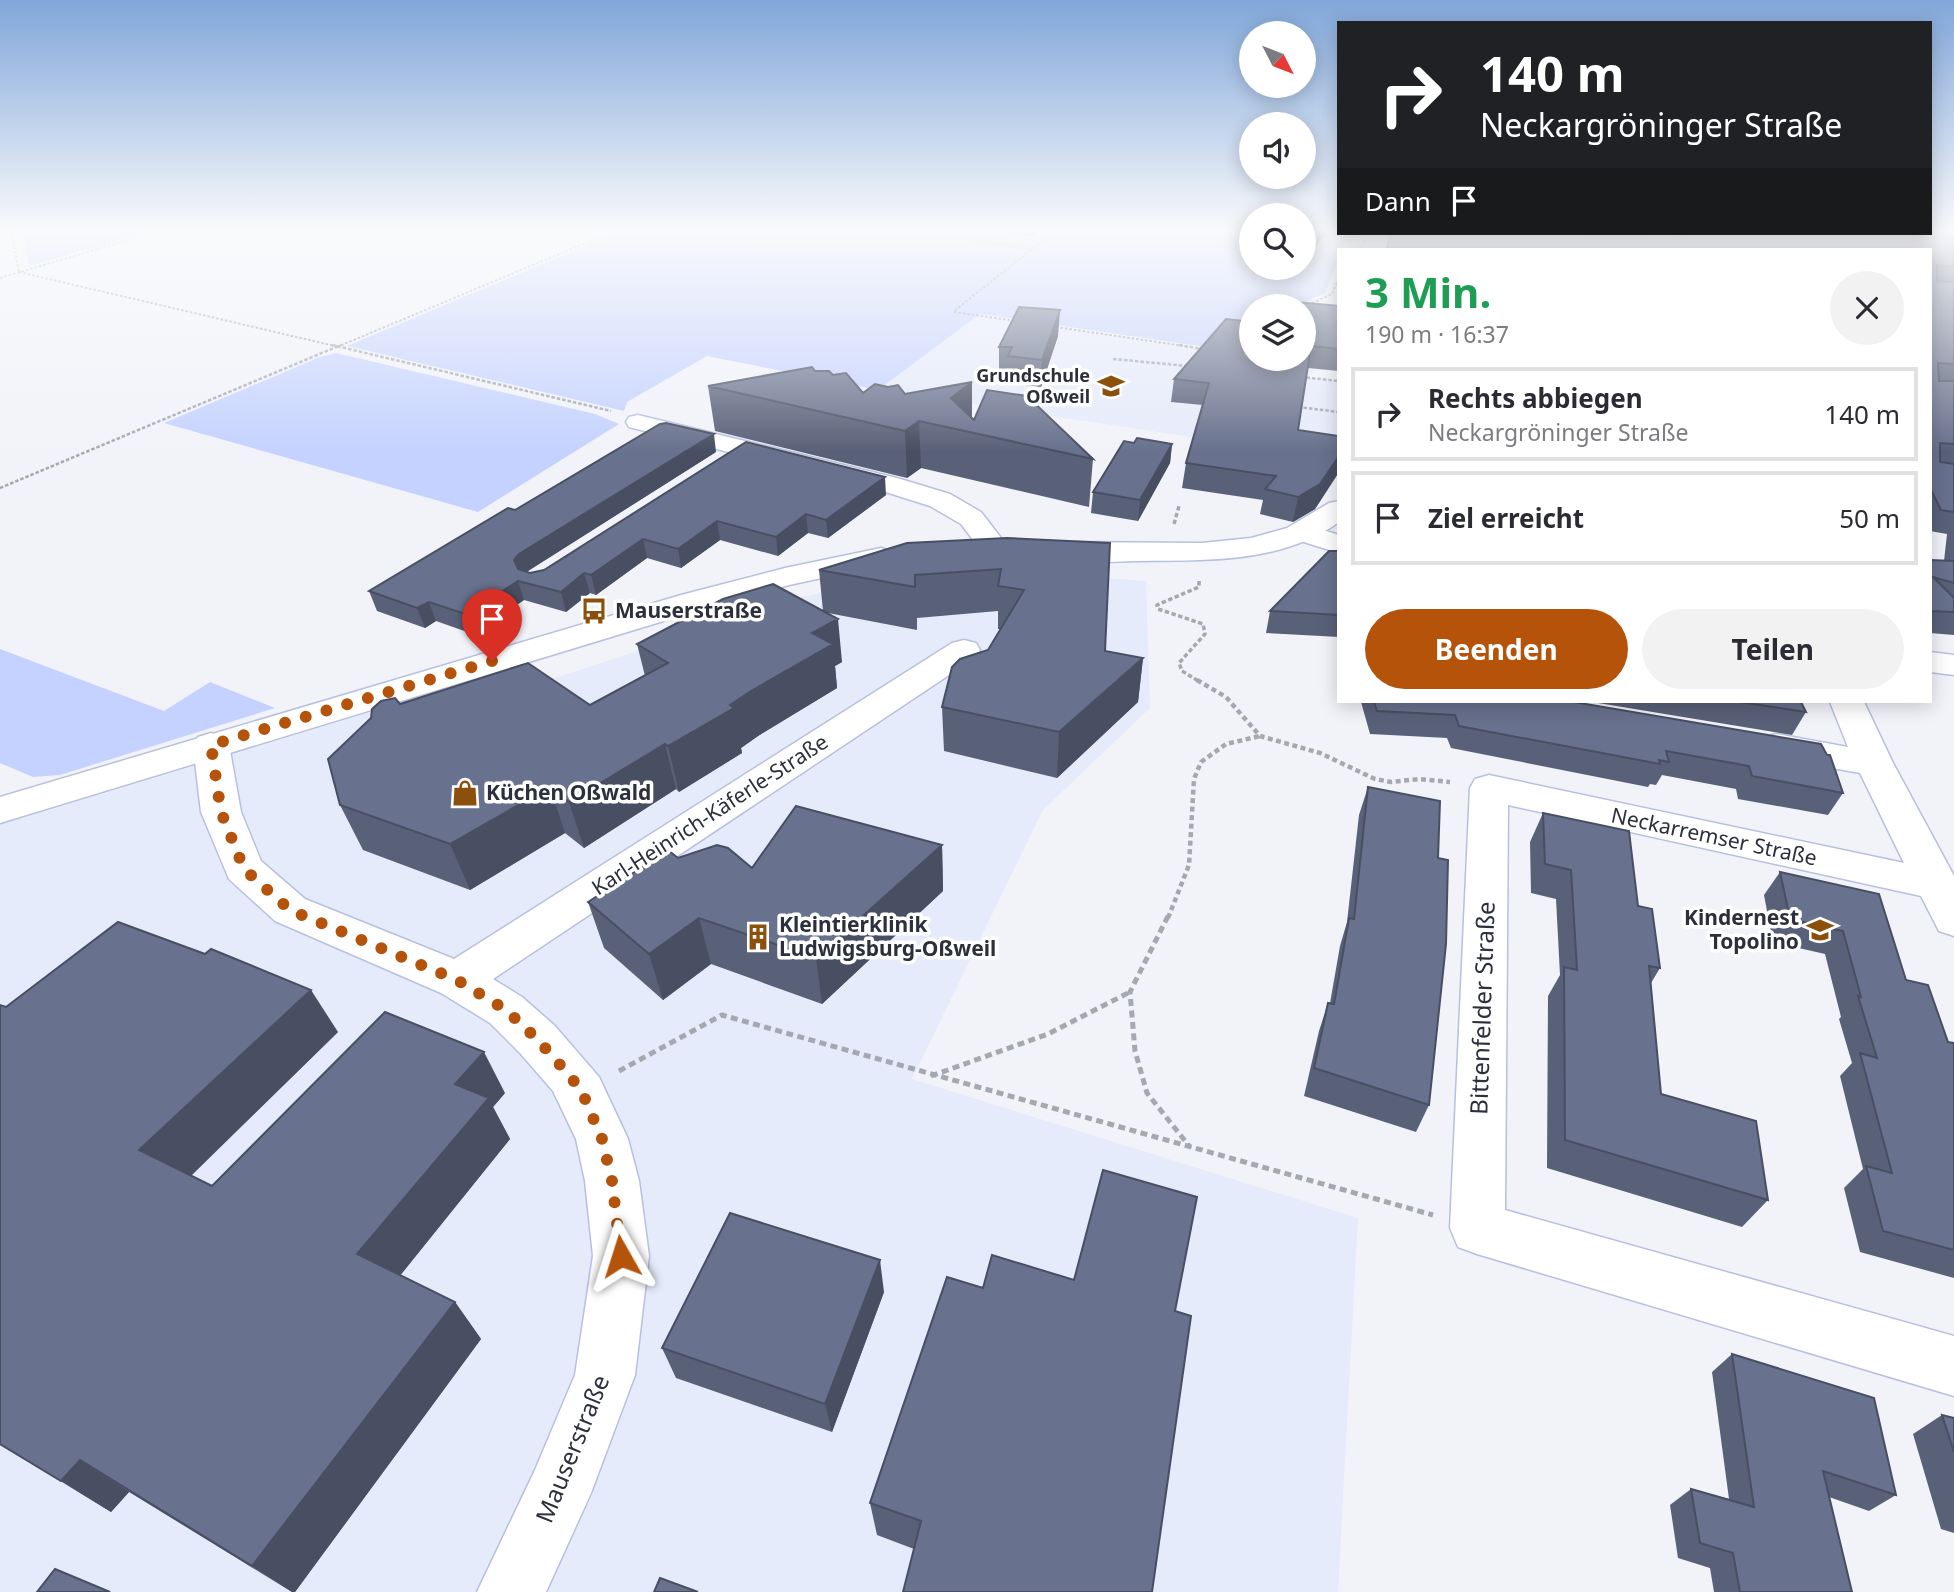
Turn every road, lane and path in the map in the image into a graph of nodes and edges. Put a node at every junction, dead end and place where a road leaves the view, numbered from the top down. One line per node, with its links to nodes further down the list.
1 (152, 303): 6 (path)
2 (441, 303): 6 (path)
3 (965, 303): 4 (path)
4 (1020, 322)
5 (1046, 326): 7 (path)
6 (337, 347): 14 (path); 17 (path)
7 (1206, 349)
8 (1113, 359): 9 (path)
9 (1190, 366)
10 (1290, 376): 11 (path)
11 (1337, 381)
12 (1290, 407): 13 (path)
13 (1337, 412)
14 (638, 422): 15 (street)
15 (744, 448): 16 (street); 22 (street)
16 (710, 470)
17 (0, 488)
18 (1337, 511): 19 (street)
19 (1301, 532): 20 (street); 22 (street)
20 (1337, 543)
21 (952, 548): 22 (street)
22 (1016, 549)
23 (912, 553): 31 (street)
24 (1199, 581): 29 (path)
25 (964, 650): 36 (street, Karl-Heinrich-Käferle-Straße)
26 (1932, 663): 27 (street)
27 (1954, 665)
28 (1847, 703): 32 (street)
29 (1260, 736): 33 (path); 37 (path)
30 (1741, 740): 32 (street)
31 (211, 745): 34 (street); 36 (street, Mauserstraße)
32 (1874, 763): 35 (street)
33 (1489, 788): 35 (street, Neckarremser Straße); 41 (street, Bittenfelder Straße)
34 (0, 810)
35 (1946, 902)
36 (457, 980): 39 (street, Mauserstraße)
37 (1130, 992): 38 (path); 40 (path)
38 (931, 1076): 39 (path); 40 (path)
39 (582, 1092): 43 (street, Mauserstraße)
40 (1191, 1147): 41 (path)
41 (1477, 1228): 42 (street)
42 (1954, 1366)
43 (511, 1592)

